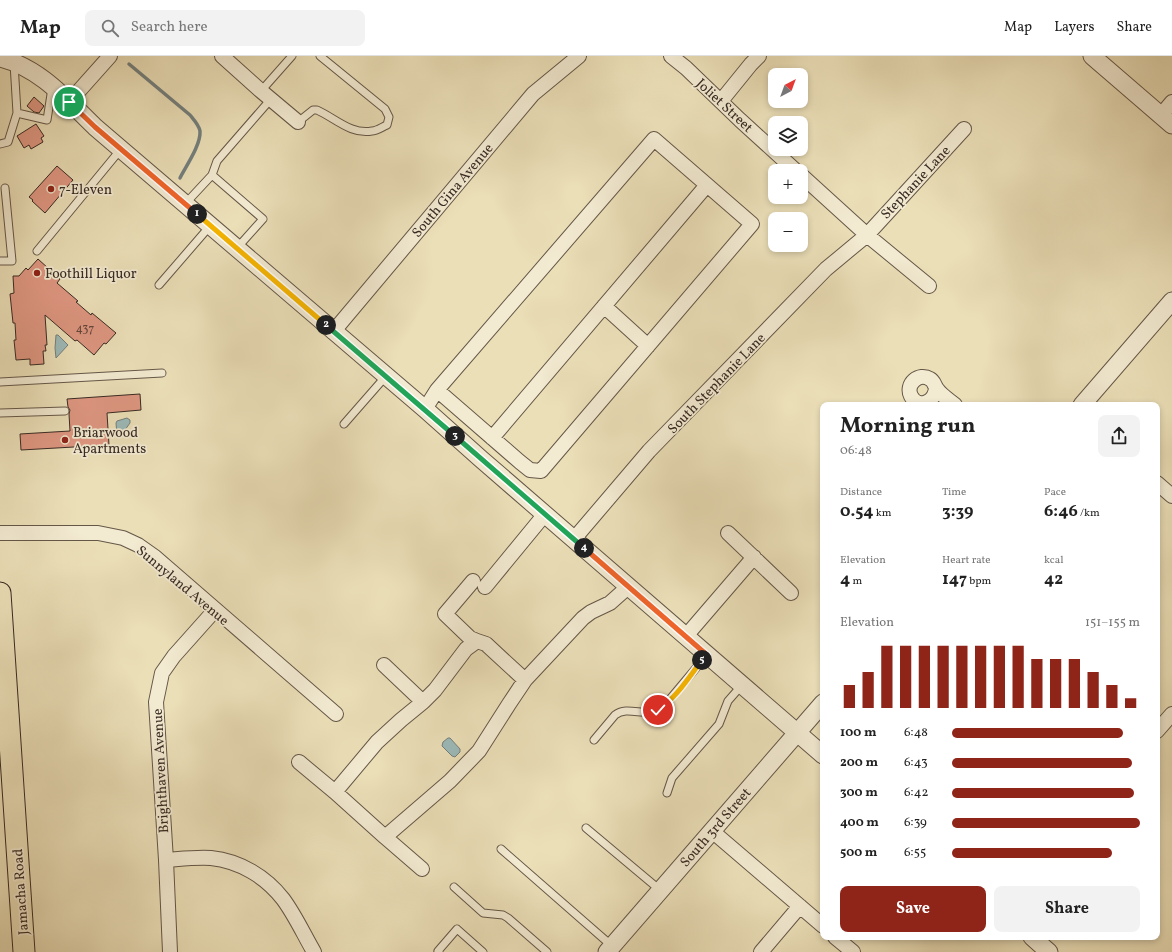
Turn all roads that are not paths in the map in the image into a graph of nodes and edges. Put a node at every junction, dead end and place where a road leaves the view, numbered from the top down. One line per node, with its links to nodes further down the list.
1 (110, 56): 13 (street)
2 (222, 56): 11 (street)
3 (292, 56): 11 (lane)
4 (320, 56): 17 (lane)
5 (579, 56): 36 (street, South Gina Avenue)
6 (672, 56): 12 (street, Joliet Street)
7 (759, 56): 12 (street)
8 (1092, 56): 16 (street)
9 (7, 60): 10 (street); 15 (lane)
10 (52, 86): 13 (street); 15 (lane)
11 (266, 95): 17 (street); 22 (lane)
12 (721, 101): 21 (street, Joliet Street)
13 (69, 102): 20 (street)
14 (1172, 102): 16 (street)
15 (16, 113): 19 (lane)
16 (1166, 120)
17 (298, 122)
18 (964, 129): 28 (street, Stephanie Lane)
19 (0, 144)
20 (121, 149): 26 (street); 30 (lane)
21 (788, 164)
22 (212, 175): 26 (lane); 29 (lane)
23 (808, 181): 28 (street)
24 (707, 185): 34 (street); 37 (street); 42 (street)
25 (4, 188): 31 (lane)
26 (185, 204): 27 (street)
27 (210, 225): 29 (street); 32 (lane)
28 (867, 235): 33 (street); 55 (street, South Stephanie Lane)
29 (237, 248): 36 (street)
30 (37, 251)
31 (0, 261)
32 (159, 285)
33 (929, 286)
34 (604, 306): 37 (street); 49 (street)
35 (1170, 309): 44 (street)
36 (333, 332): 39 (street)
37 (648, 346): 49 (street)
38 (162, 374): 40 (lane)
39 (386, 376): 45 (street); 48 (lane)
40 (0, 382)
41 (936, 388): 43 (street)
42 (437, 390): 45 (street); 49 (street)
43 (952, 402)
44 (1085, 402)
45 (425, 409): 52 (street)
46 (65, 411): 47 (lane)
47 (0, 413)
48 (344, 424)
49 (492, 438)
50 (1160, 486): 51 (street)
51 (1172, 496)
52 (545, 514): 55 (street); 62 (street)
53 (0, 533): 60 (street, Sunnyland Avenue)
54 (728, 534): 56 (street)
55 (574, 539): 57 (street)
56 (754, 558): 59 (street); 61 (street)
57 (628, 587): 61 (street); 66 (street)
58 (0, 593): 63 (main road, Jamacha Road)
59 (791, 593)
60 (215, 610): 71 (street, Sunnyland Avenue); 84 (street, Brighthaven Avenue)
61 (686, 636): 64 (street)
62 (477, 641): 66 (street); 69 (street)
63 (2, 651): 68 (main road, Jamacha Road)
64 (707, 655): 67 (street); 75 (lane)
65 (384, 665): 69 (street)
66 (525, 680): 82 (street)
67 (742, 685): 74 (street); 79 (lane)
68 (4, 702): 93 (main road, Jamacha Road)
69 (423, 702): 78 (street)
70 (820, 706): 74 (street, South 3rd Street)
71 (336, 714)
72 (1172, 714): 73 (street)
73 (1160, 728)
74 (797, 733): 76 (street); 81 (street, South 3rd Street)
75 (594, 740)
76 (820, 752)
77 (299, 762): 78 (street)
78 (335, 792): 82 (street)
79 (667, 793)
80 (586, 828): 87 (lane)
81 (712, 831): 87 (street, South 3rd Street); 88 (street)
82 (385, 837): 85 (street)
83 (501, 849): 92 (lane)
84 (166, 860): 94 (street, Brighthaven Avenue); 95 (street)
85 (422, 870)
86 (454, 887): 98 (lane)
87 (660, 890): 92 (street, South 3rd Street)
88 (800, 906): 89 (street); 99 (street)
89 (820, 923)
90 (839, 940): 100 (street)
91 (1035, 940): 101 (street)
92 (609, 949)
93 (24, 952)
94 (170, 952)
95 (314, 952)
96 (439, 952): 97 (lane)
97 (483, 952)
98 (547, 952)
99 (761, 952)
100 (853, 952)
101 (1049, 952)

